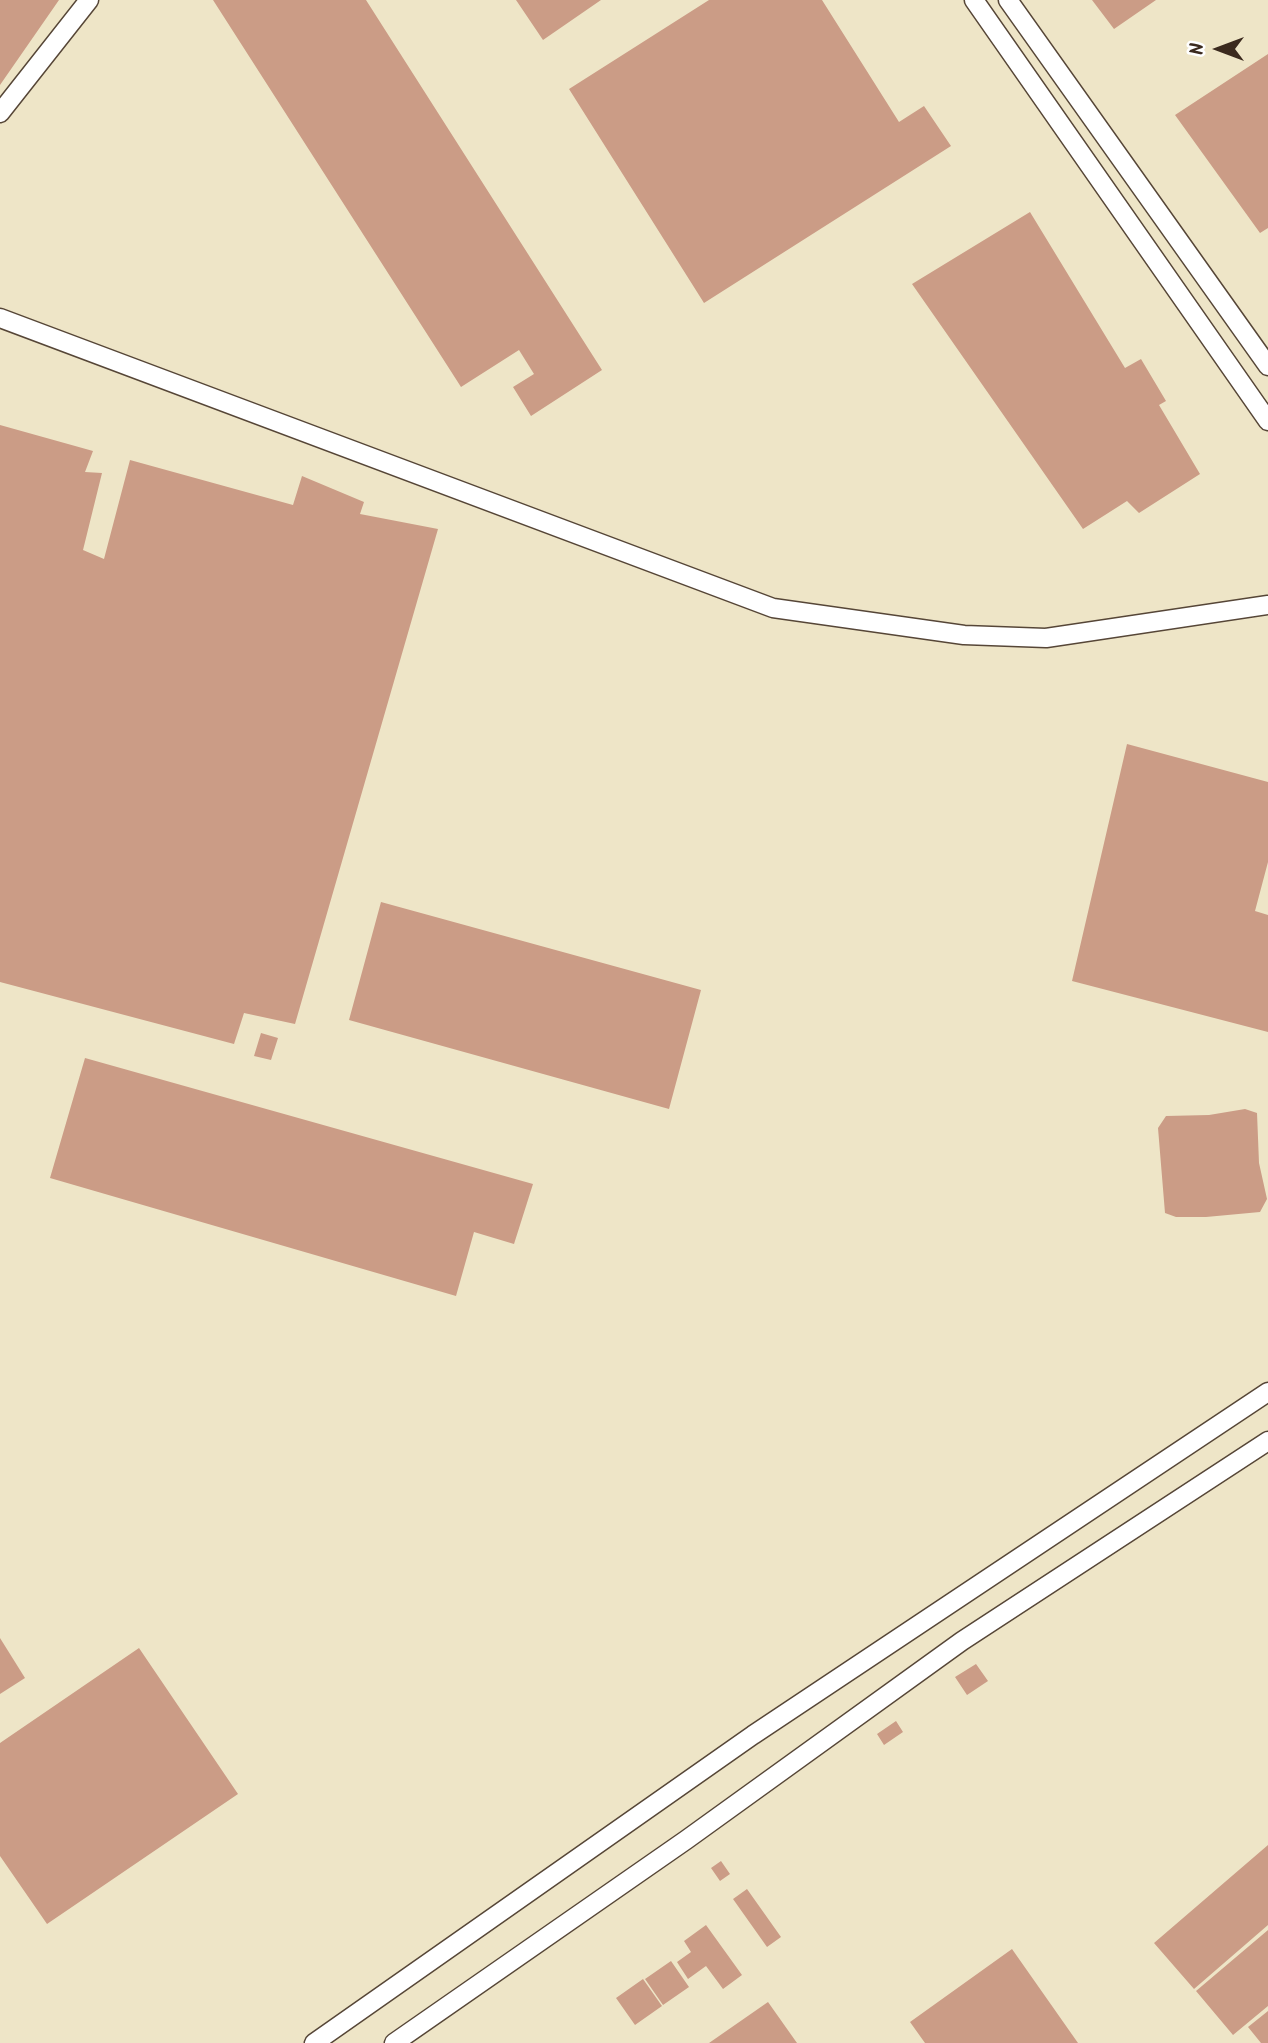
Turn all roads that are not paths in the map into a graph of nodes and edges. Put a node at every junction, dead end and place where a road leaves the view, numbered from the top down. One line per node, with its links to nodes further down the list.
1 (89, 0): 4 (street)
2 (974, 0): 7 (street)
3 (1008, 0): 6 (street)
4 (0, 113)
5 (0, 318): 8 (street)
6 (1268, 366)
7 (1268, 421)
8 (1268, 605)
9 (1268, 1392): 11 (street)
10 (1268, 1441): 12 (street)
11 (314, 2043)
12 (394, 2043)

